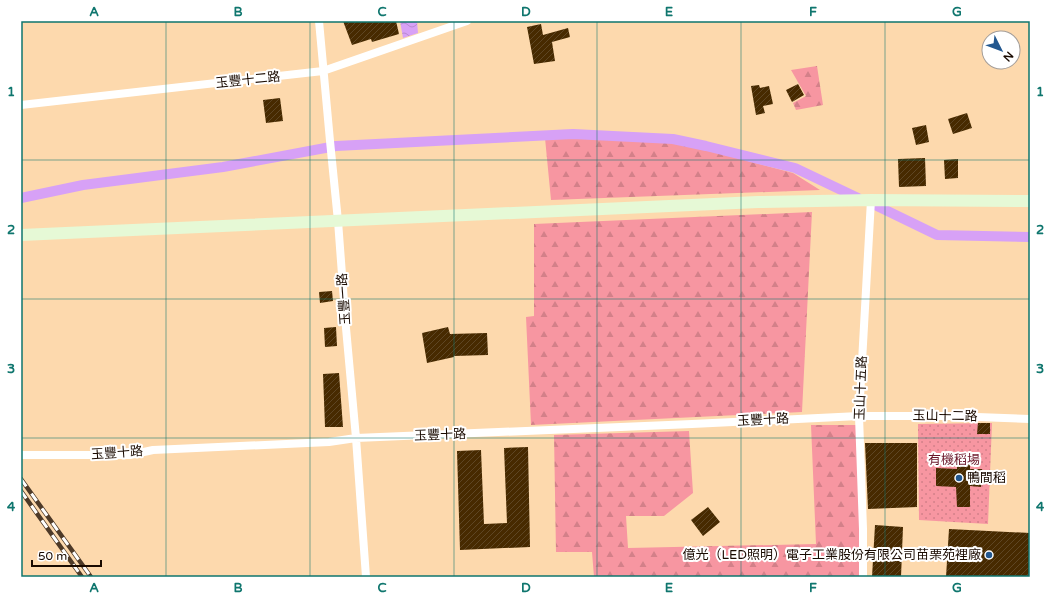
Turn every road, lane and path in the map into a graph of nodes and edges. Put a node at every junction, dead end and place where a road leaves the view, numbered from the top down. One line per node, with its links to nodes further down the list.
1 (319, 21): 3 (street, 玉豐一路)
2 (467, 21): 3 (street, 玉豐十二路)
3 (323, 71): 4 (street, 玉豐十二路); 7 (street, 玉豐一路)
4 (21, 105)
5 (871, 200): 6 (main road); 7 (main road); 9 (street, 玉山十五路)
6 (1030, 202)
7 (338, 220): 8 (main road); 11 (street, 玉豐一路)
8 (21, 235)
9 (859, 416): 10 (street, 玉山十二路); 11 (street, 玉豐十路); 14 (street, 玉山十五路)
10 (1030, 419)
11 (356, 438): 12 (street, 玉豐十路); 13 (street, 玉豐一路)
12 (21, 455)
13 (366, 577)
14 (863, 577)

